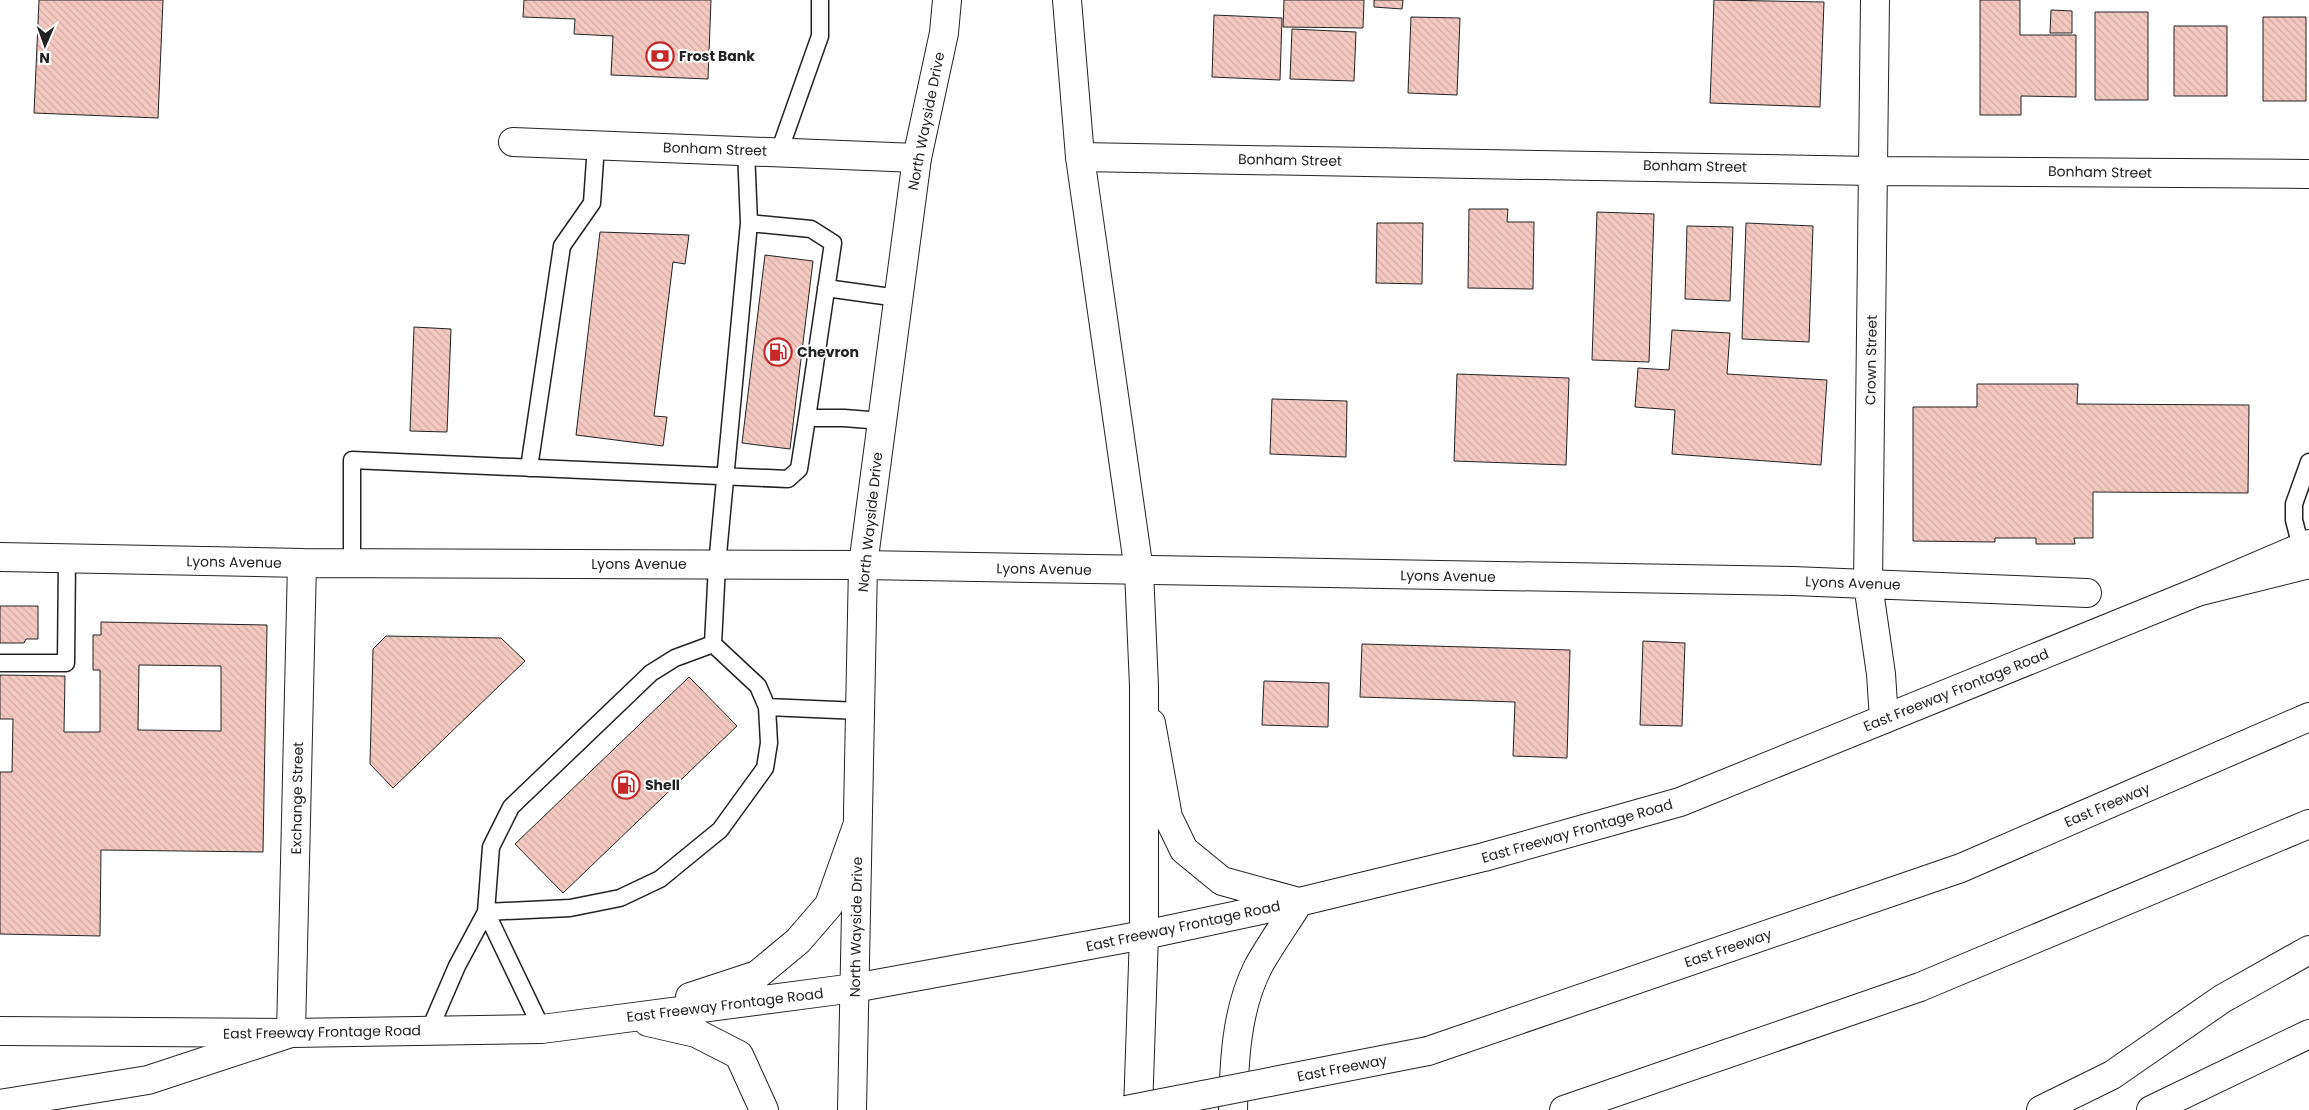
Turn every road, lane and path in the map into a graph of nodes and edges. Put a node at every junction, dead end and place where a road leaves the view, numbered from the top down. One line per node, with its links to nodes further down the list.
1 (820, 0): 8 (lane)
2 (947, 0): 10 (main road, North Wayside Drive)
3 (1067, 0): 9 (main road)
4 (1875, 0): 11 (main road, Crown Street)
5 (513, 142): 6 (main road, Bonham Street)
6 (596, 145): 7 (main road, Bonham Street); 19 (lane)
7 (746, 150): 8 (main road, Bonham Street); 13 (lane)
8 (779, 152): 10 (main road, Bonham Street)
9 (1080, 157): 11 (main road, Bonham Street); 28 (main road)
10 (917, 158): 15 (main road, North Wayside Drive)
11 (1873, 171): 12 (main road, Bonham Street); 29 (main road, Crown Street)
12 (2309, 174)
13 (749, 223): 14 (lane); 20 (lane)
14 (826, 288): 15 (lane); 16 (lane)
15 (898, 298): 17 (main road, North Wayside Drive)
16 (807, 418): 17 (lane); 20 (lane)
17 (882, 421): 27 (main road, North Wayside Drive)
18 (2309, 462): 21 (lane)
19 (529, 468): 20 (lane); 25 (lane)
20 (726, 476): 26 (lane)
21 (2306, 552): 37 (main road, East Freeway Frontage Road)
22 (0, 557): 23 (main road, Lyons Avenue)
23 (67, 558): 24 (main road, Lyons Avenue); 32 (lane)
24 (302, 563): 25 (main road, Lyons Avenue); 49 (main road, Exchange Street)
25 (352, 563): 26 (main road, Lyons Avenue)
26 (717, 565): 27 (main road, Lyons Avenue); 31 (lane)
27 (863, 565): 28 (main road, Lyons Avenue); 35 (main road, North Wayside Drive)
28 (1139, 571): 29 (main road, Lyons Avenue); 33 (main road)
29 (1868, 584): 30 (main road, Lyons Avenue); 37 (main road, Crown Street)
30 (2087, 593)
31 (713, 644): 34 (lane); 41 (lane)
32 (0, 663)
33 (1144, 686): 40 (main road); 42 (main road)
34 (767, 707): 35 (lane); 41 (lane)
35 (860, 711): 38 (main road, North Wayside Drive)
36 (2309, 716): 54 (main road, East Freeway, bridge)
37 (1884, 719): 40 (main road, East Freeway Frontage Road)
38 (858, 823): 44 (main road, North Wayside Drive); 45 (main road)
39 (2309, 824): 57 (main road)
40 (1299, 902): 42 (main road, East Freeway Frontage Road); 56 (main road)
41 (486, 912): 46 (lane); 48 (lane)
42 (1144, 935): 44 (main road, East Freeway Frontage Road); 55 (main road)
43 (2309, 950): 58 (main road)
44 (854, 988): 45 (main road, East Freeway Frontage Road); 53 (main road, North Wayside Drive)
45 (630, 1018): 46 (main road, East Freeway Frontage Road); 52 (main road)
46 (542, 1029): 48 (main road, East Freeway Frontage Road)
47 (0, 1031): 49 (main road, East Freeway Frontage Road)
48 (428, 1031): 49 (main road, East Freeway Frontage Road)
49 (291, 1033): 51 (main road)
50 (2309, 1034): 59 (main road)
51 (0, 1104)
52 (764, 1110)
53 (852, 1110)
54 (1126, 1110)
55 (1138, 1110)
56 (1233, 1110)
57 (1564, 1110)
58 (2041, 1110)
59 (2151, 1110)

